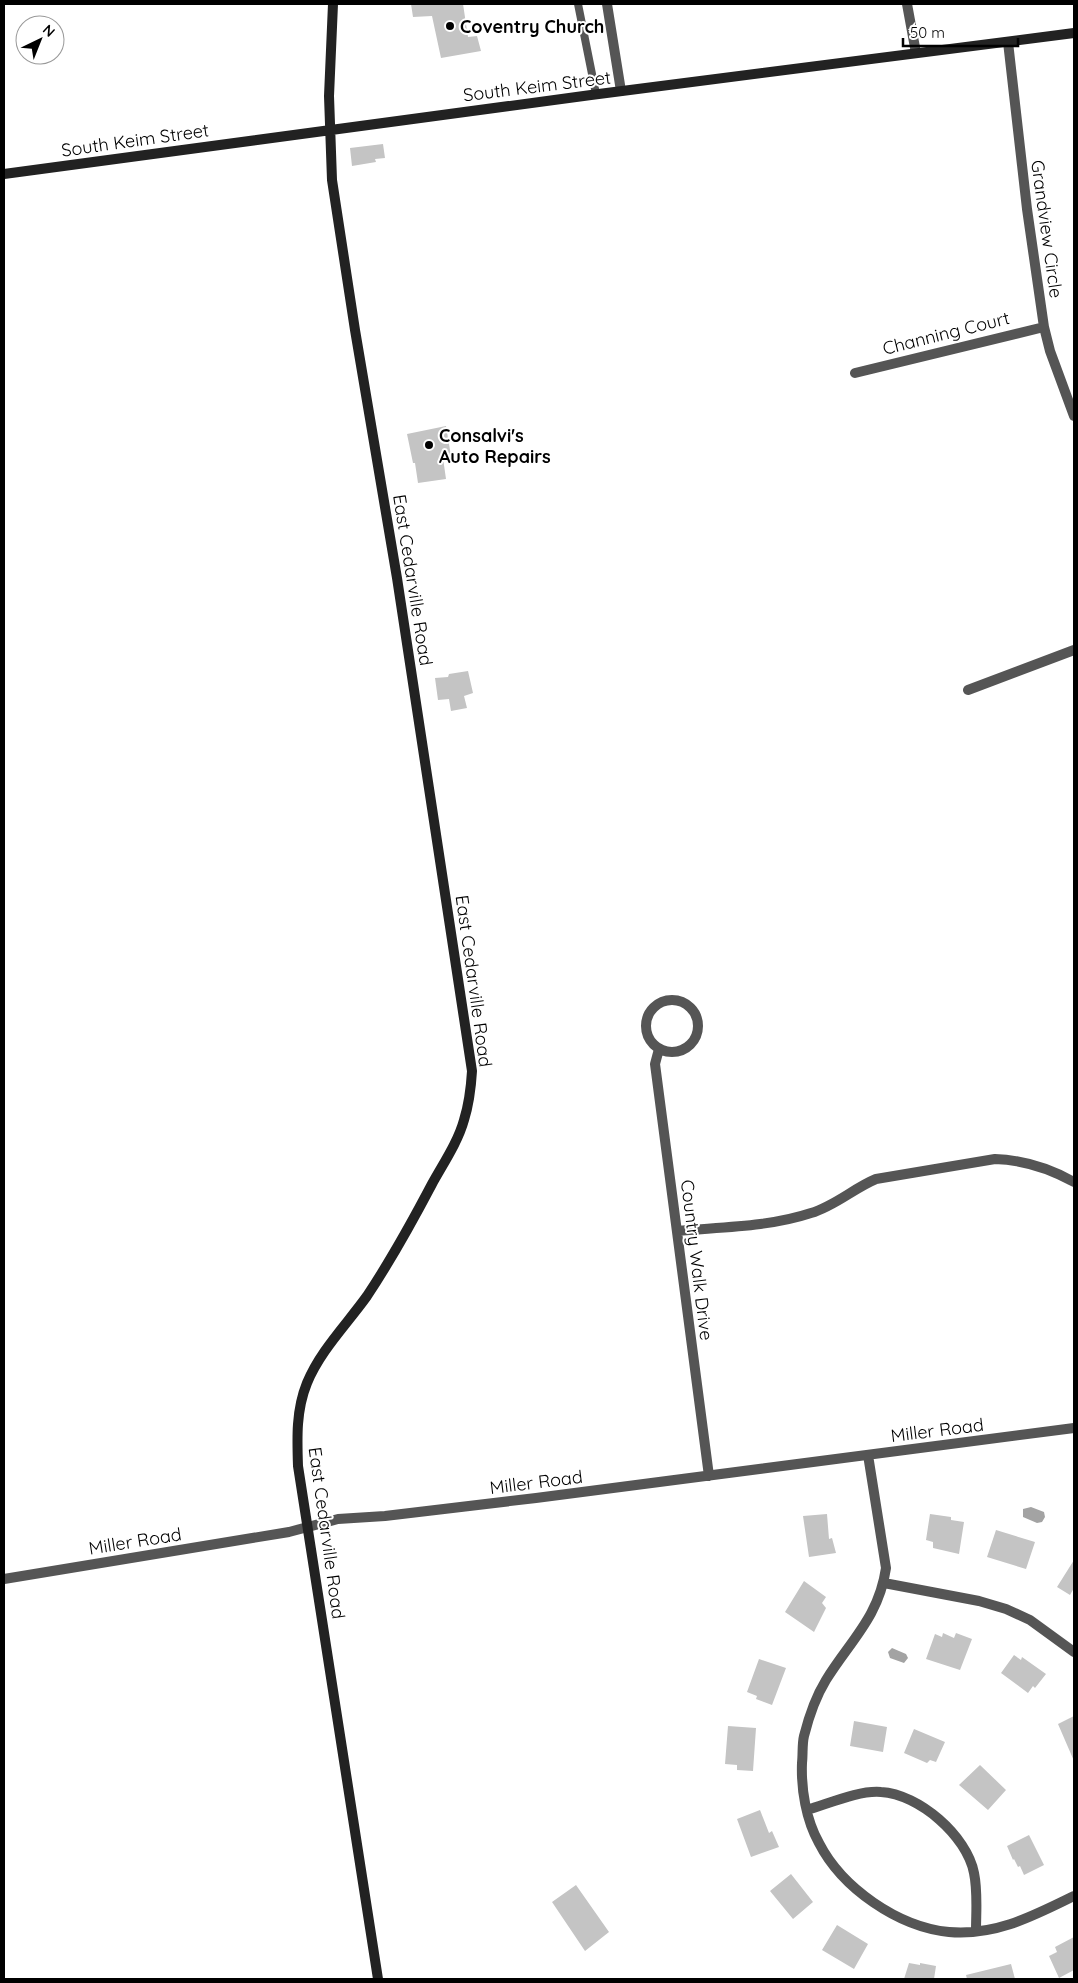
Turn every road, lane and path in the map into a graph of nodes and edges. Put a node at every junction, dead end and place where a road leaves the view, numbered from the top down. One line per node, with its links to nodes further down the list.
1 (333, 4): 10 (street, East Cedarville Road)
2 (578, 4): 9 (lane)
3 (607, 4): 8 (street)
4 (907, 4): 7 (street)
5 (1074, 33): 6 (street, South Keim Street)
6 (1008, 42): 7 (street, South Keim Street); 12 (street, Grandview Circle)
7 (916, 52): 8 (street, South Keim Street)
8 (621, 91): 9 (street, South Keim Street)
9 (596, 94): 10 (street, South Keim Street)
10 (329, 130): 11 (street, South Keim Street); 23 (street, East Cedarville Road)
11 (4, 174)
12 (1044, 327): 13 (street, Channing Court); 14 (street, Grandview Circle)
13 (856, 373)
14 (1074, 416)
15 (1074, 650): 16 (street)
16 (968, 690)
17 (659, 1049): 17 (street); 19 (street, Country Walk Drive)
18 (1074, 1182): 19 (street)
19 (677, 1231): 22 (street, Country Walk Drive)
20 (1074, 1428): 21 (street, Miller Road)
21 (868, 1455): 22 (street, Miller Road); 25 (street)
22 (709, 1476): 23 (street, Miller Road)
23 (308, 1527): 24 (street, Miller Road); 30 (street, East Cedarville Road)
24 (4, 1579)
25 (884, 1583): 26 (street); 27 (street)
26 (1074, 1652)
27 (807, 1810): 29 (street); 29 (street)
28 (1074, 1896): 29 (street)
29 (976, 1931)
30 (378, 1979)

